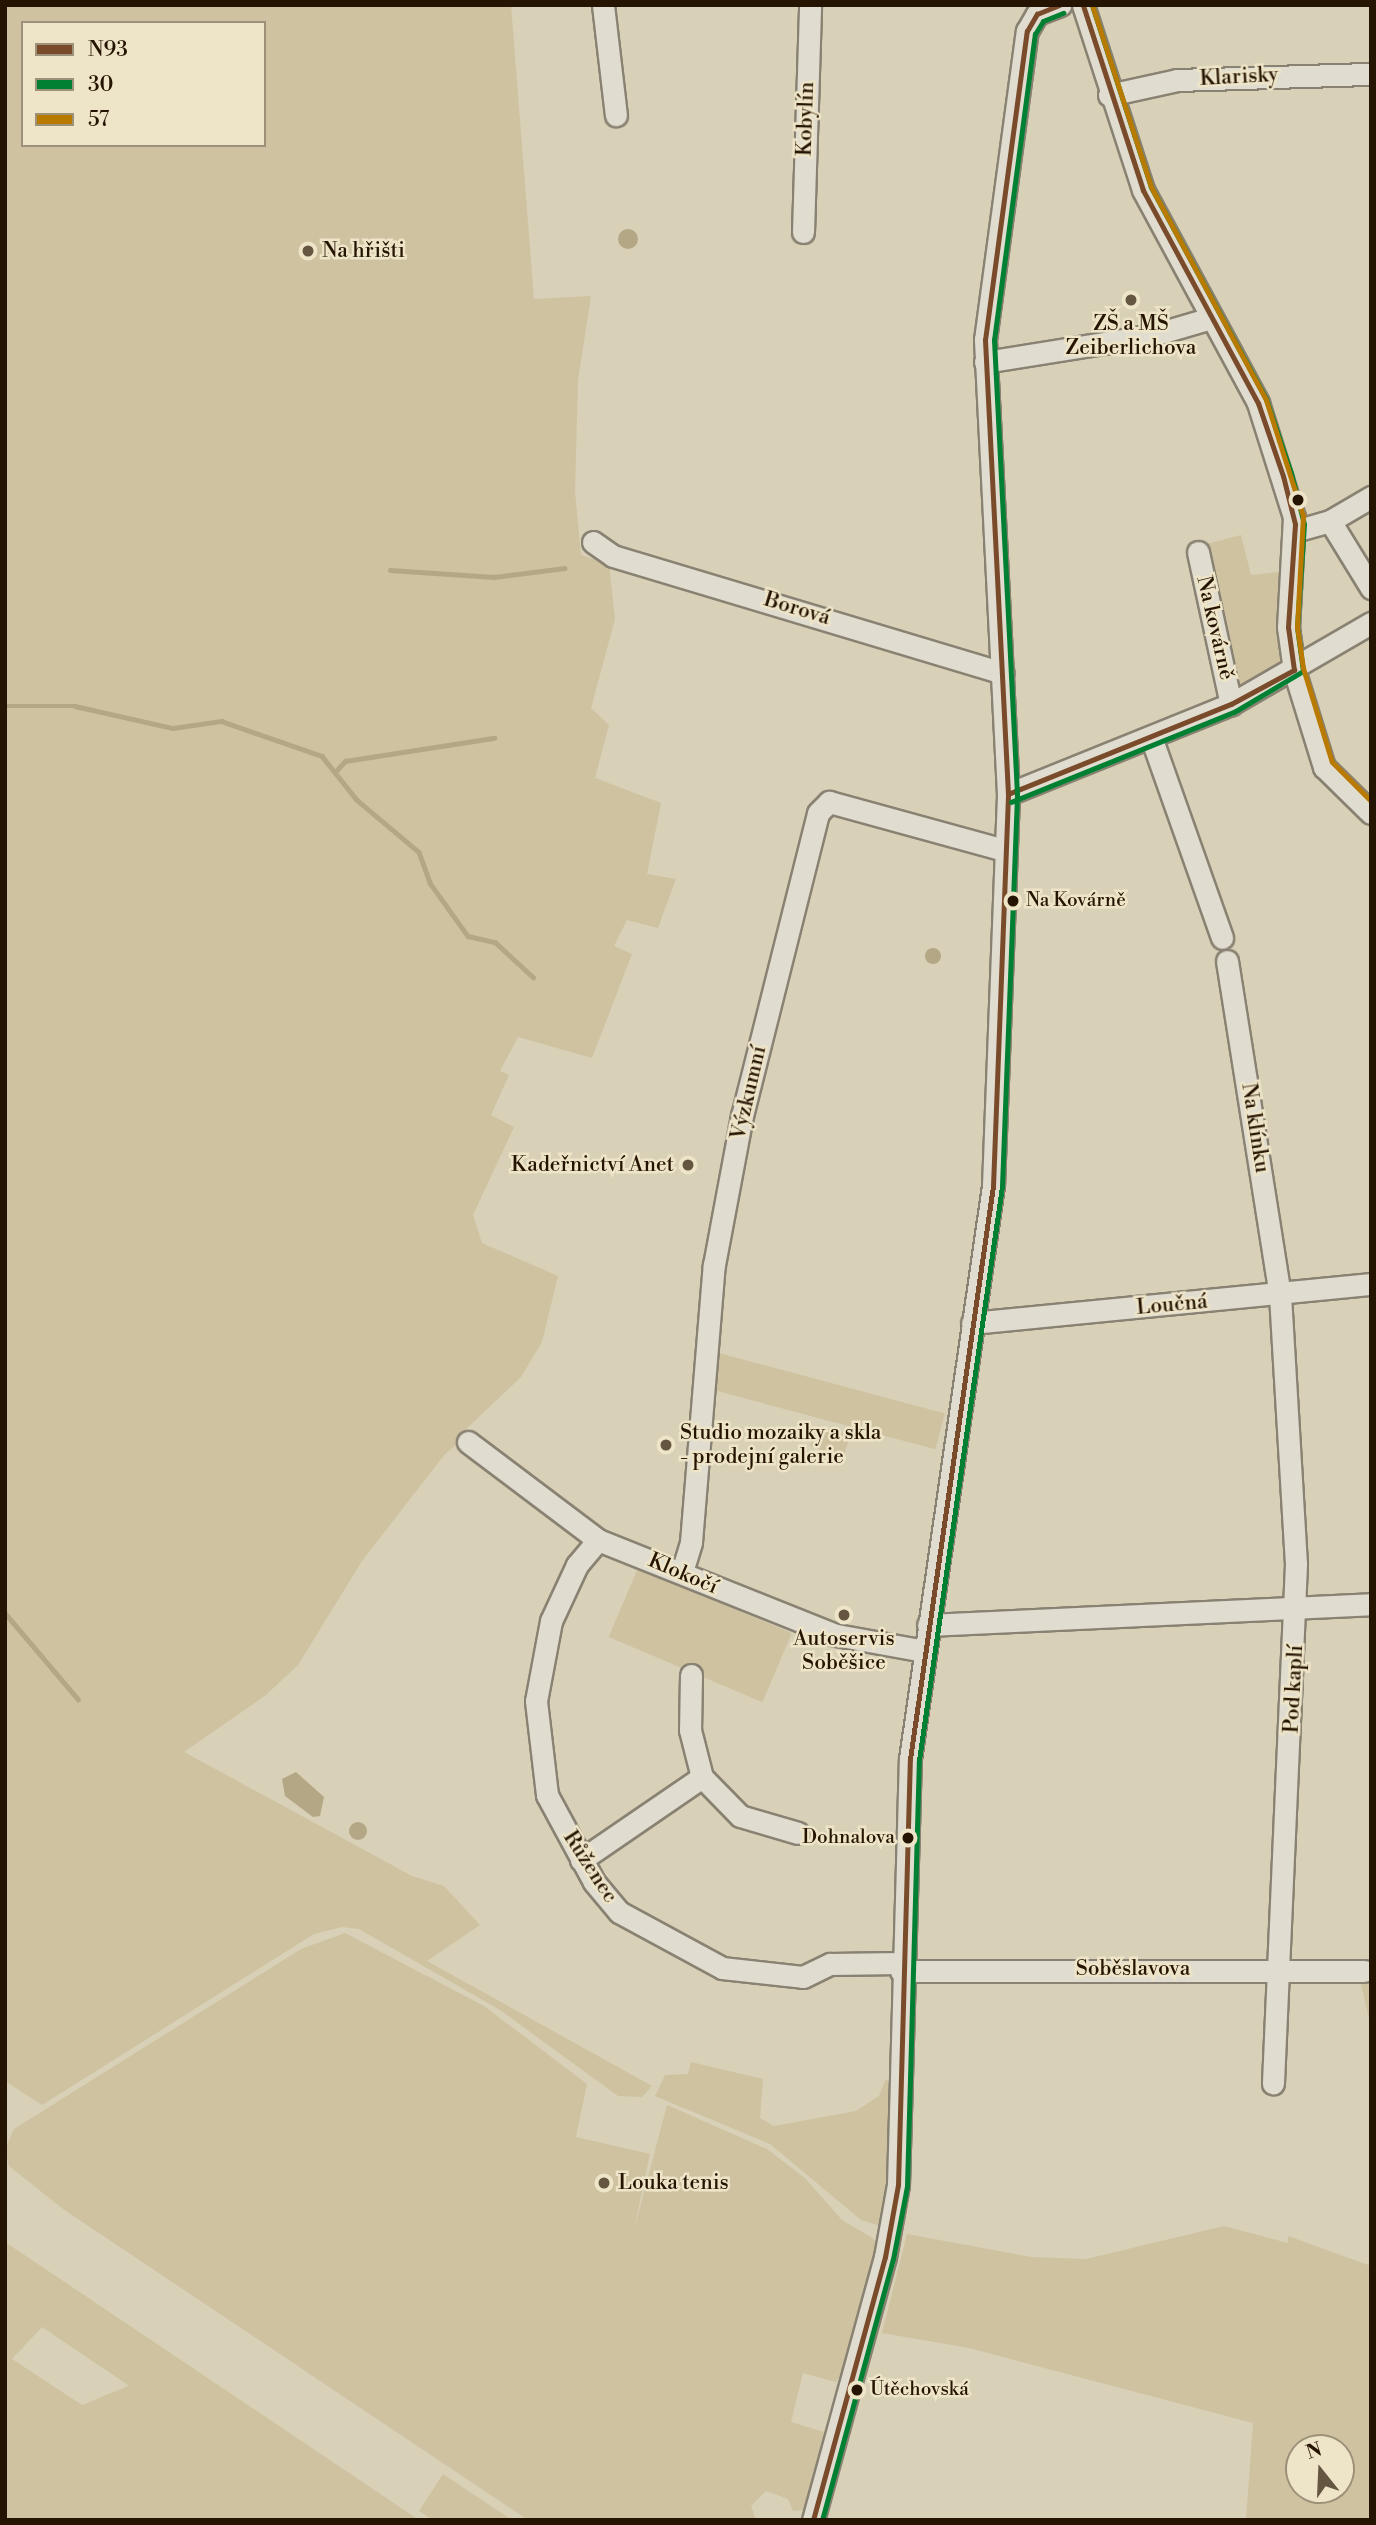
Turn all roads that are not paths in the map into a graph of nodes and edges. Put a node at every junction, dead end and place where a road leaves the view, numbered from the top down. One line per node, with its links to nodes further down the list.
1 (603, 5): 7 (street)
2 (810, 5): 8 (street, Kobylín)
3 (1060, 5): 10 (street)
4 (1083, 5): 6 (street)
5 (1371, 75): 6 (street, Klarisky)
6 (1109, 95): 9 (street)
7 (616, 115)
8 (803, 232)
9 (1211, 318): 10 (street); 13 (street)
10 (985, 362): 19 (street)
11 (1371, 497): 12 (street)
12 (1330, 521): 13 (street); 16 (street)
13 (1295, 531): 18 (street)
14 (593, 542): 19 (street, Borová)
15 (1198, 552): 20 (street, Na kovárně)
16 (1371, 588)
17 (1371, 623): 18 (street, Na kovárně)
18 (1294, 670): 20 (street, Na kovárně); 23 (street)
19 (1003, 673): 22 (street)
20 (1231, 704): 21 (street, Na kovárně)
21 (1151, 737): 22 (street, Na kovárně); 25 (street)
22 (1008, 794): 24 (street)
23 (1371, 813)
24 (1004, 850): 29 (street); 32 (street, Výzkumní)
25 (1222, 938)
26 (1227, 961): 28 (street, Na klínku)
27 (1371, 1284): 28 (street, Loučná)
28 (1280, 1295): 29 (street, Loučná); 34 (street, Pod kaplí)
29 (972, 1323): 35 (street)
30 (468, 1442): 31 (street, Klokočí)
31 (598, 1540): 32 (street, Klokočí); 40 (street, Růženec)
32 (682, 1572): 36 (street, Klokočí)
33 (1371, 1604): 34 (street)
34 (1297, 1610): 35 (street); 42 (street, Pod kaplí)
35 (928, 1625): 36 (street)
36 (925, 1651): 41 (street)
37 (691, 1675): 38 (street)
38 (702, 1777): 39 (street); 40 (street)
39 (798, 1833)
40 (581, 1860): 41 (street, Růženec)
41 (902, 1967): 42 (street, Soběslavova); 45 (street)
42 (1278, 1969): 43 (street, Soběslavova); 44 (street, Pod kaplí)
43 (1364, 1971)
44 (1273, 2083)
45 (813, 2520)

